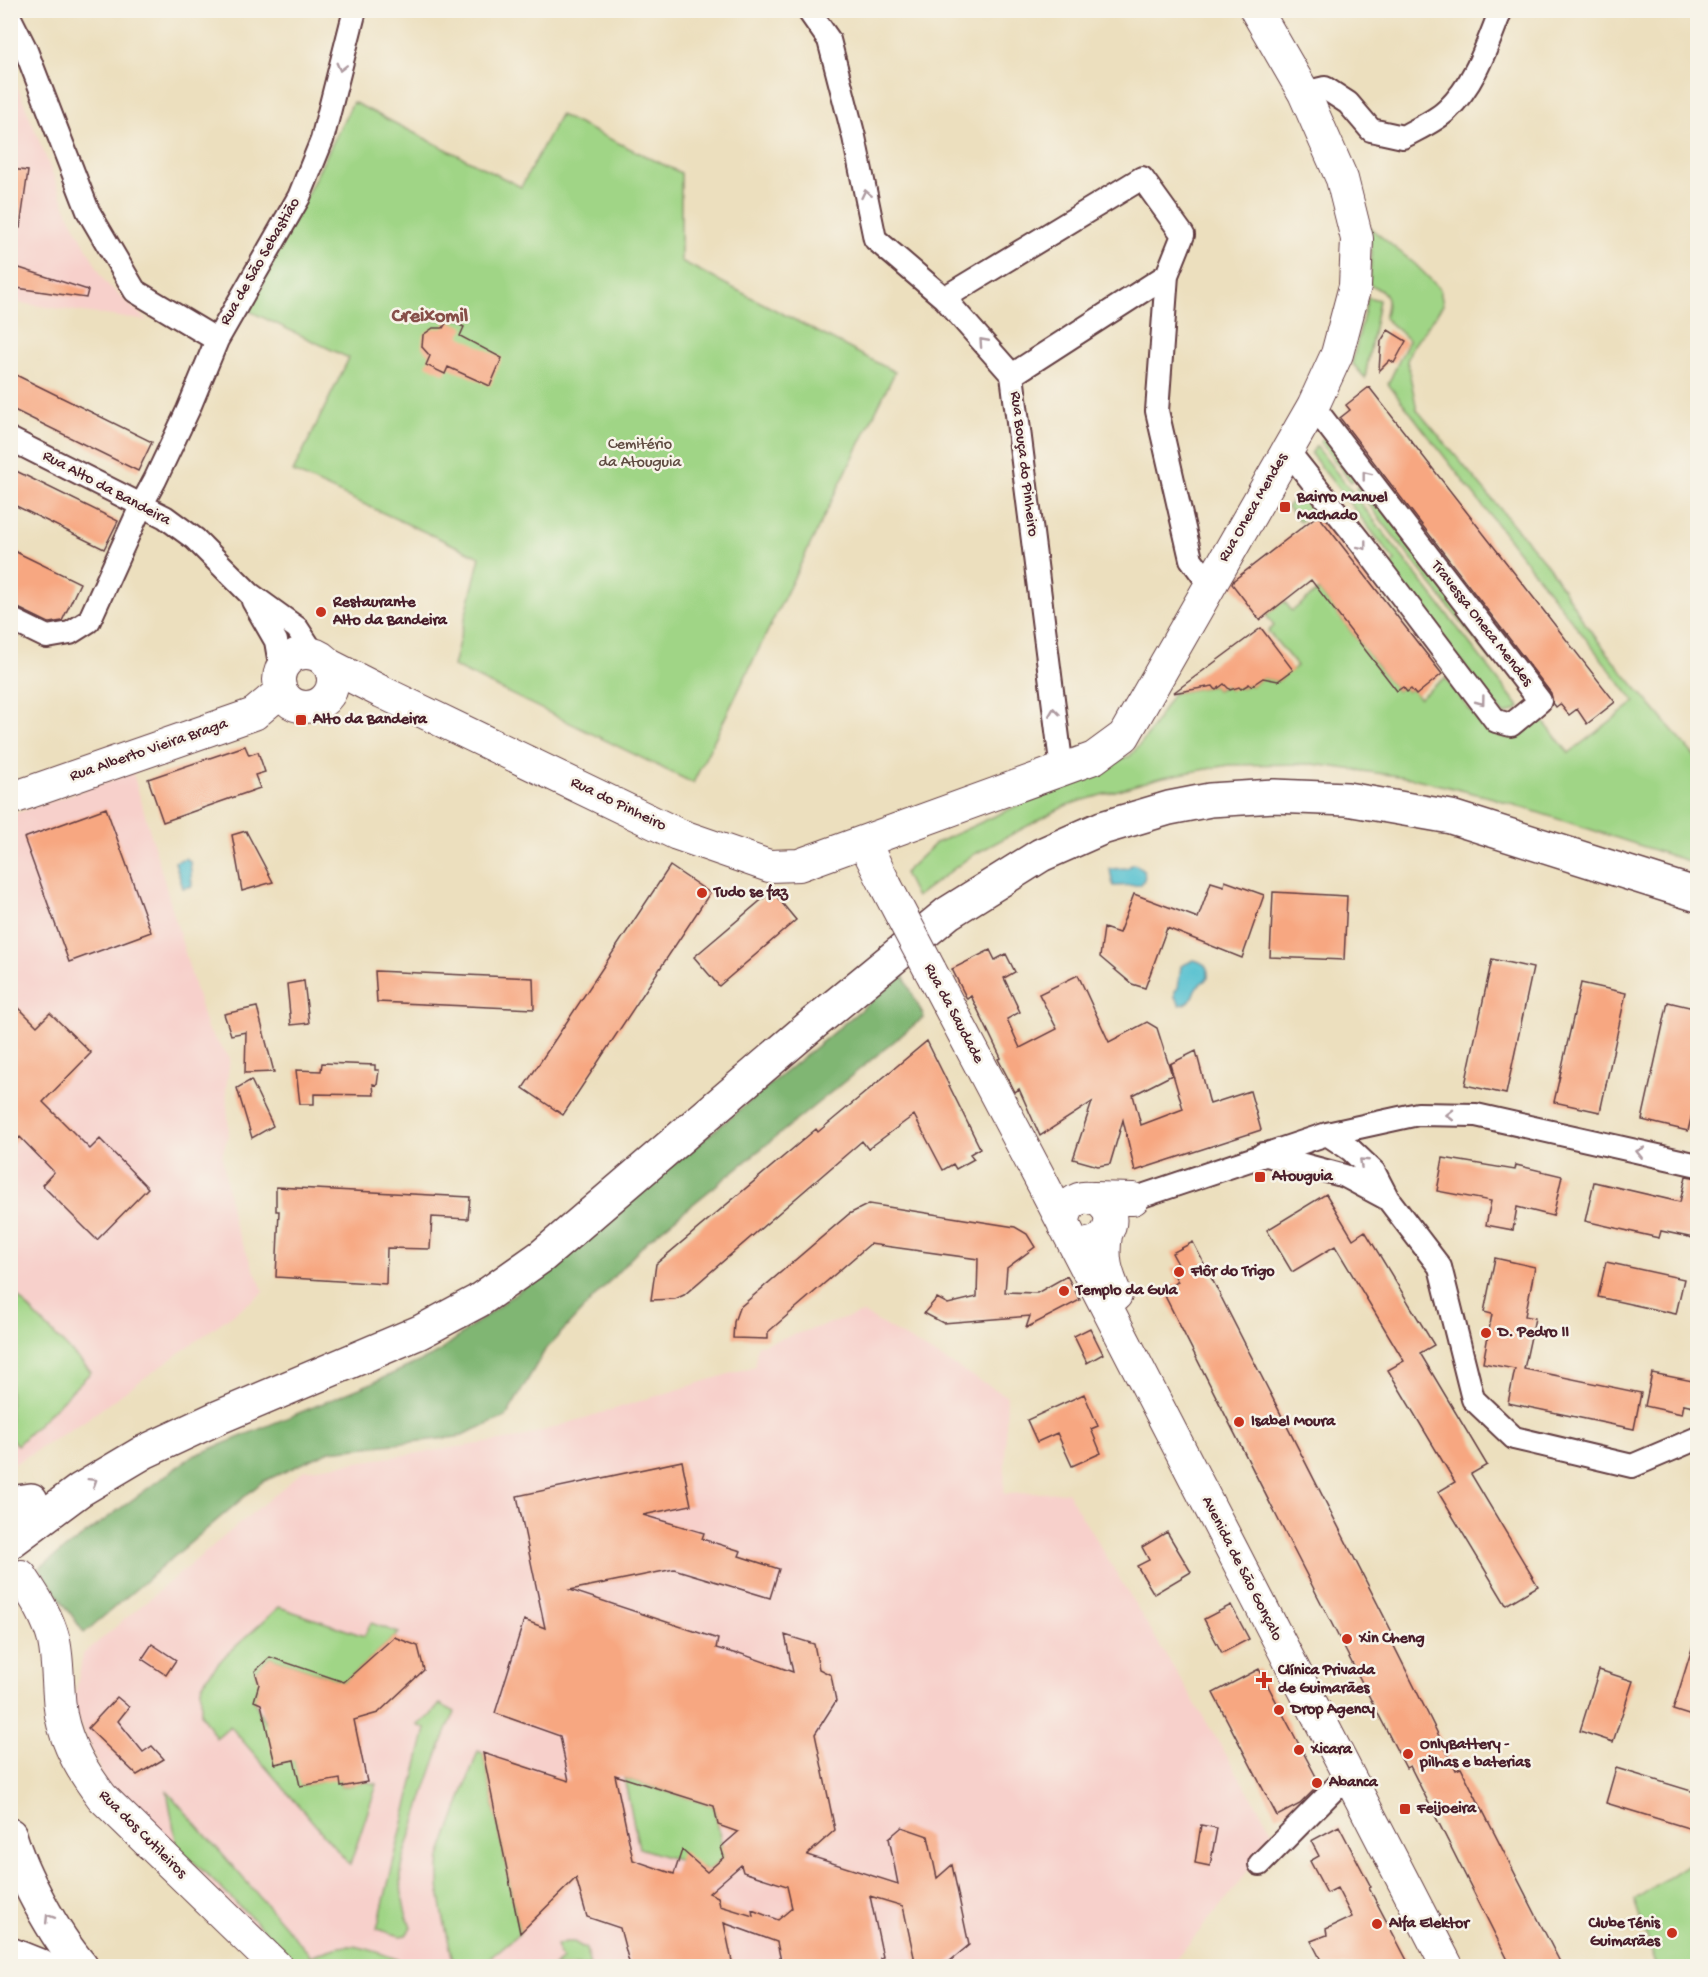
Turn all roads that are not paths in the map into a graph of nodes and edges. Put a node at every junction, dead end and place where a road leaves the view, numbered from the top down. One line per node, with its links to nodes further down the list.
1 (355, 10): 9 (street, Rua de São Sebastião, one-way to 9)
2 (808, 10): 8 (street, Rua Bouça do Pinheiro, one-way to 2)
3 (1256, 10): 6 (street, Rua Oneca Mendes)
4 (1501, 10): 6 (street)
5 (10, 18): 9 (street)
6 (1304, 93): 11 (street, Rua Oneca Mendes)
7 (1167, 275): 8 (street); 10 (street); 15 (street)
8 (944, 298): 10 (street, Rua Bouça do Pinheiro, one-way to 8)
9 (217, 340): 14 (street, Rua de São Sebastião)
10 (1012, 375): 22 (street, Rua Bouça do Pinheiro, one-way to 10)
11 (1313, 406): 13 (street, Rua Oneca Mendes); 13 (street, Travessa Oneca Mendes, one-way to 11)
12 (10, 439): 14 (street, Rua Alto da Bandeira)
13 (1288, 451): 15 (street, Rua Oneca Mendes)
14 (142, 504): 16 (street, Rua Alto da Bandeira); 17 (street, Rua de São Sebastião)
15 (1210, 585): 22 (street, Rua Oneca Mendes)
16 (250, 594): 18 (street, Rua Alto da Bandeira); 19 (street, Rua Alto da Bandeira)
17 (10, 619)
18 (321, 659): 19 (street); 20 (street, Rua do Pinheiro); 21 (street)
19 (281, 681): 21 (street); 23 (street, Rua Alberto Vieira Braga)
20 (382, 692): 21 (street); 24 (street, Rua do Pinheiro)
21 (322, 703)
22 (1062, 770): 24 (street, Rua Oneca Mendes)
23 (10, 799)
24 (864, 842): 31 (street, Rua da Saudade, bridge)
25 (1698, 875): 38 (highway)
26 (1698, 895): 38 (highway, one-way to 26)
27 (1327, 1134): 28 (street); 29 (street, one-way to 27); 30 (street); 34 (street, one-way to 27)
28 (1263, 1154): 30 (street); 33 (street)
29 (1698, 1165)
30 (1345, 1176): 34 (street)
31 (1043, 1184): 32 (street); 36 (street, Rua da Saudade)
32 (1088, 1198): 33 (street); 35 (street); 36 (street)
33 (1133, 1199): 35 (street)
34 (1388, 1199): 37 (street)
35 (1108, 1230): 36 (street); 49 (street, Avenida de São Gonçalo)
36 (1066, 1231): 41 (street, Avenida de São Gonçalo)
37 (1698, 1438)
38 (24, 1508): 39 (highway); 40 (highway)
39 (10, 1542)
40 (16, 1568): 47 (street, Rua dos Cutileiros)
41 (1348, 1775): 43 (street); 48 (street, Avenida de São Gonçalo)
42 (10, 1835): 46 (highway, one-way to 42)
43 (1260, 1864)
44 (10, 1954): 45 (highway)
45 (40, 1966)
46 (81, 1966)
47 (276, 1966)
48 (1447, 1966)
49 (1464, 1966)

